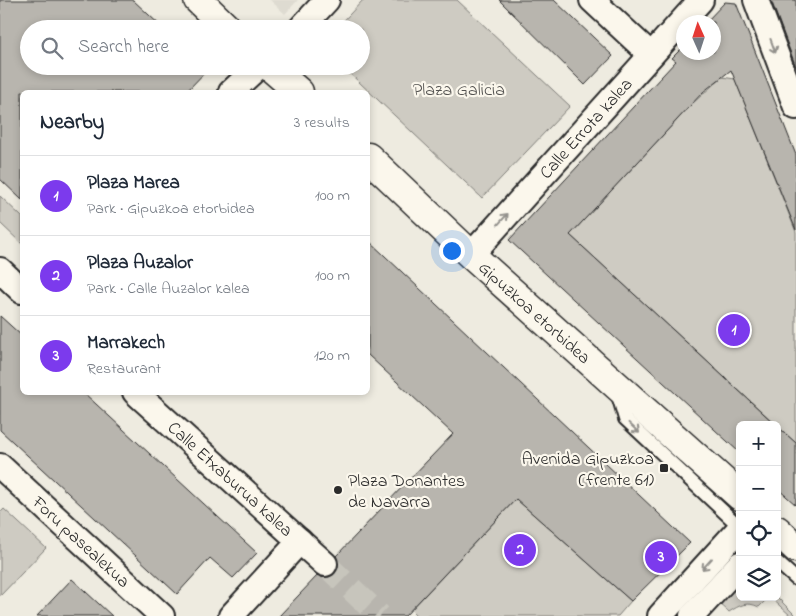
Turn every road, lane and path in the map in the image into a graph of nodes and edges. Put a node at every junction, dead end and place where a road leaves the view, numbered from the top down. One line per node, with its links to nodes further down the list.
1 (198, 0): 6 (main road)
2 (327, 0): 7 (street)
3 (592, 0): 8 (street)
4 (701, 0): 8 (street, Calle Errota kalea)
5 (756, 0): 13 (street, one-way to 13)
6 (219, 20)
7 (308, 20)
8 (650, 54): 15 (street, Calle Errota kalea, one-way to 8)
9 (249, 75): 11 (street)
10 (279, 75): 12 (main road)
11 (233, 90)
12 (297, 90)
13 (796, 107)
14 (370, 159): 15 (main road, Gipuzkoa etorbidea)
15 (471, 256): 18 (main road, Gipuzkoa etorbidea)
16 (0, 270): 17 (street)
17 (20, 289)
18 (615, 385): 21 (main road, Gipuzkoa etorbidea); 22 (lane, one-way to 22)
19 (138, 395): 25 (street, Calle Etxaburua kalea)
20 (0, 466): 33 (street, Foru pasealekua)
21 (736, 492)
22 (736, 524)
23 (736, 532): 35 (street, one-way to 35)
24 (781, 534): 27 (main road)
25 (300, 541): 29 (street, Calle Etxaburua kalea); 34 (street)
26 (781, 547): 28 (street)
27 (796, 548)
28 (796, 553)
29 (325, 564)
30 (781, 566): 32 (lane)
31 (736, 568): 36 (street)
32 (796, 579)
33 (162, 616)
34 (231, 616)
35 (660, 616)
36 (692, 616)

